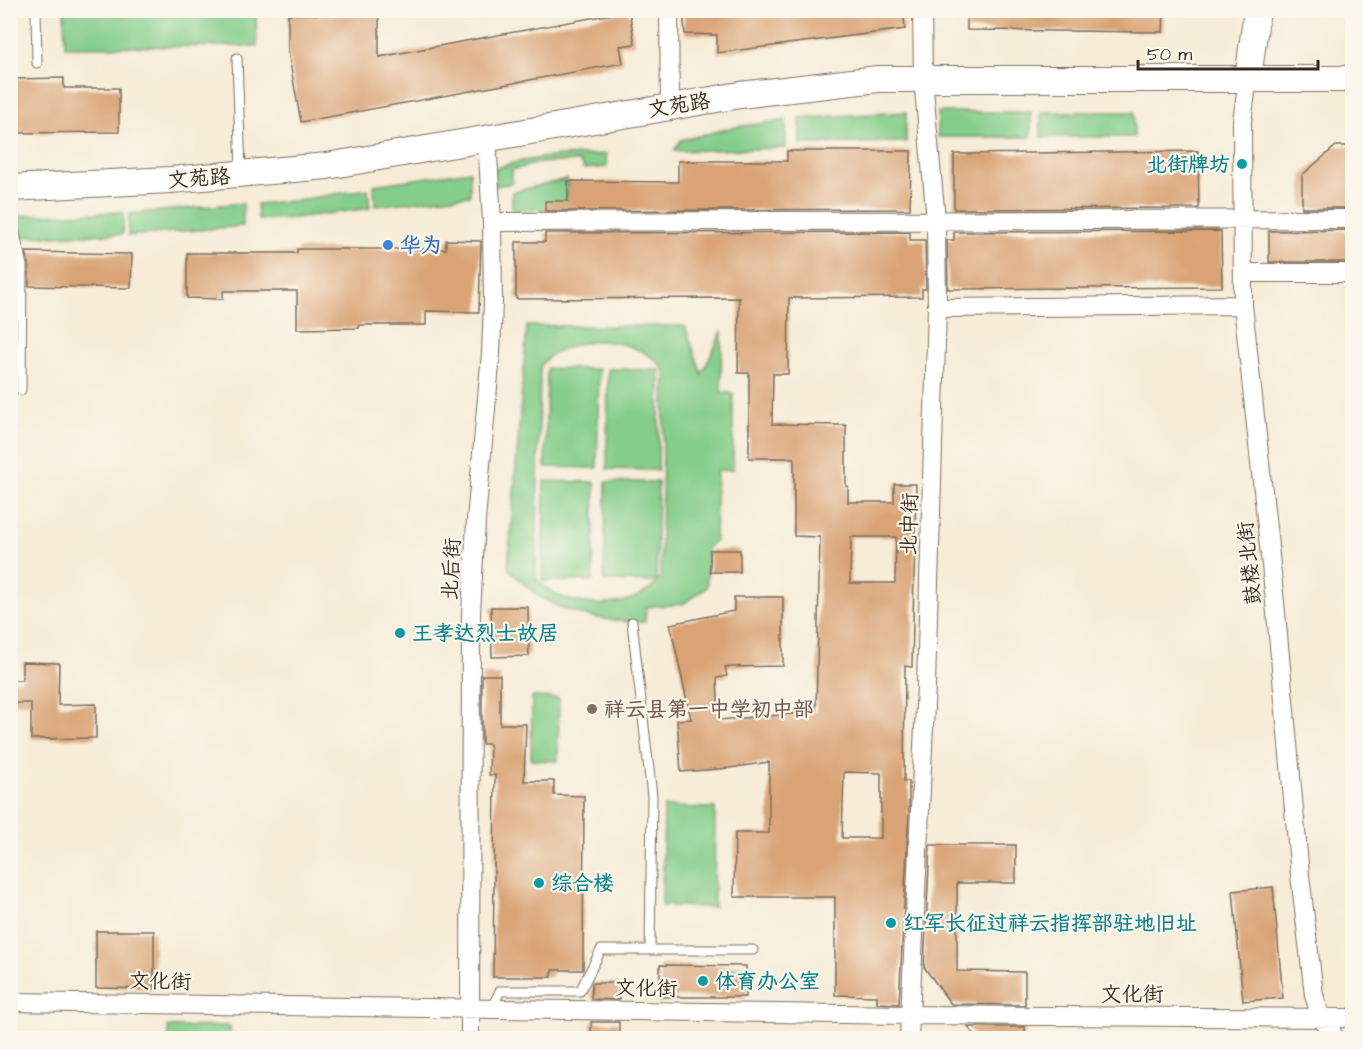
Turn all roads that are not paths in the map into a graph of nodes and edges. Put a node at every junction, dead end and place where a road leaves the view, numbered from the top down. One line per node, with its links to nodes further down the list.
1 (36, 10): 6 (lane)
2 (669, 10): 10 (street)
3 (922, 10): 7 (street, 北中街)
4 (1257, 10): 8 (main road)
5 (237, 58): 12 (lane)
6 (37, 63)
7 (923, 78): 8 (main road, 文苑路); 10 (main road, 文苑路); 17 (street, 北中街)
8 (1248, 79): 9 (main road, 文苑路); 15 (street, 鼓楼北街)
9 (1353, 79)
10 (670, 107): 11 (main road, 文苑路)
11 (487, 138): 12 (main road, 文苑路); 18 (street, 北后街)
12 (242, 175): 13 (main road, 文苑路)
13 (10, 188)
14 (10, 210): 23 (lane)
15 (1242, 219): 16 (street); 17 (street); 19 (street, 鼓楼北街)
16 (1353, 219)
17 (936, 220): 18 (street); 22 (street, 北中街)
18 (492, 222): 28 (street, 北后街)
19 (1243, 273): 20 (street); 21 (street, 鼓楼北街)
20 (1353, 273)
21 (1243, 305): 22 (street); 32 (street, 鼓楼北街)
22 (937, 308): 30 (street, 北中街)
23 (21, 390)
24 (632, 622): 25 (lane)
25 (650, 950): 26 (lane); 29 (lane)
26 (753, 950)
27 (10, 1002): 28 (street, 文化街)
28 (470, 1008): 29 (street, 文化街); 33 (street, 北后街)
29 (491, 1009): 30 (street, 文化街)
30 (909, 1015): 32 (street, 文化街); 34 (street, 北中街)
31 (1353, 1018): 32 (street, 文化街)
32 (1328, 1029)
33 (470, 1038)
34 (909, 1038)

